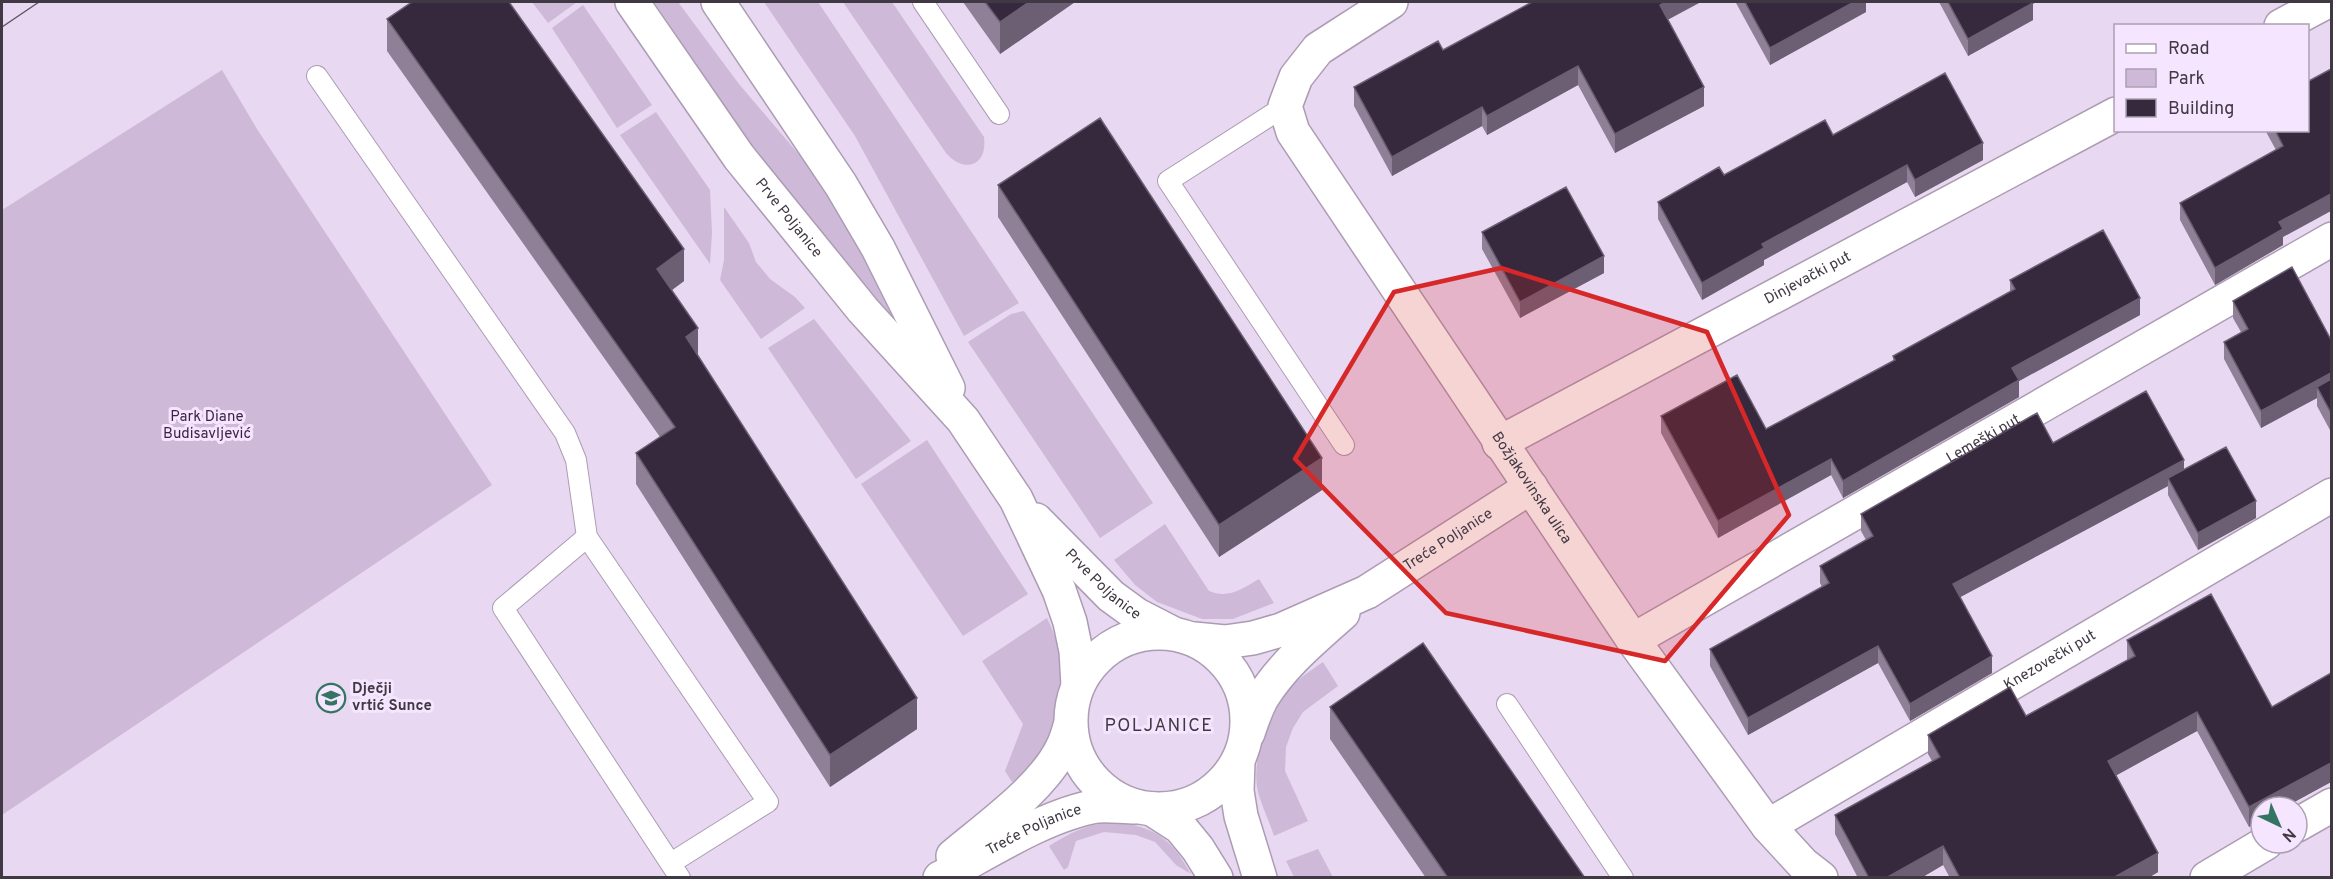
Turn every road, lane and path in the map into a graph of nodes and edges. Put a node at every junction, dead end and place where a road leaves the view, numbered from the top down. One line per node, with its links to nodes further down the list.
1 (632, 2): 12 (street, Prve Poljanice)
2 (718, 2): 12 (street, Prve Poljanice)
3 (923, 2): 9 (lane)
4 (2326, 2): 6 (street)
5 (1374, 6): 8 (street)
6 (2285, 24)
7 (317, 76): 18 (lane)
8 (1290, 91): 13 (street, Božjakovinska ulica); 14 (lane)
9 (999, 114)
10 (2114, 115): 13 (street, Dinjevački put)
11 (2331, 239): 21 (street, Lemeški put)
12 (963, 420): 17 (street, Prve Poljanice)
13 (1499, 443): 15 (street, Božjakovinska ulica)
14 (1344, 445)
15 (1531, 487): 19 (street, Treće Poljanice); 21 (street, Božjakovinska ulica)
16 (2331, 495): 29 (street, Knezovečki put)
17 (1016, 498): 20 (street, Prve Poljanice); 22 (street, Prve Poljanice)
18 (587, 537): 31 (lane); 31 (lane)
19 (1367, 592): 20 (street, Treće Poljanice); 25 (street, Treće Poljanice)
20 (1183, 636): 22 (street); 25 (street)
21 (1633, 640): 29 (street, Božjakovinska ulica)
22 (1078, 685): 24 (street)
23 (1507, 704): 37 (lane)
24 (1071, 726): 27 (street); 33 (street, Treće Poljanice)
25 (1242, 749): 27 (street); 36 (street)
26 (2331, 805): 28 (street)
27 (1145, 808): 34 (street, Treće Poljanice); 35 (street)
28 (2309, 818)
29 (1768, 826): 32 (street, Božjakovinska ulica)
30 (2249, 853): 38 (street)
31 (675, 870)
32 (1804, 873)
33 (928, 878)
34 (940, 878)
35 (1216, 878)
36 (1260, 878)
37 (1623, 878)
38 (2207, 878)

